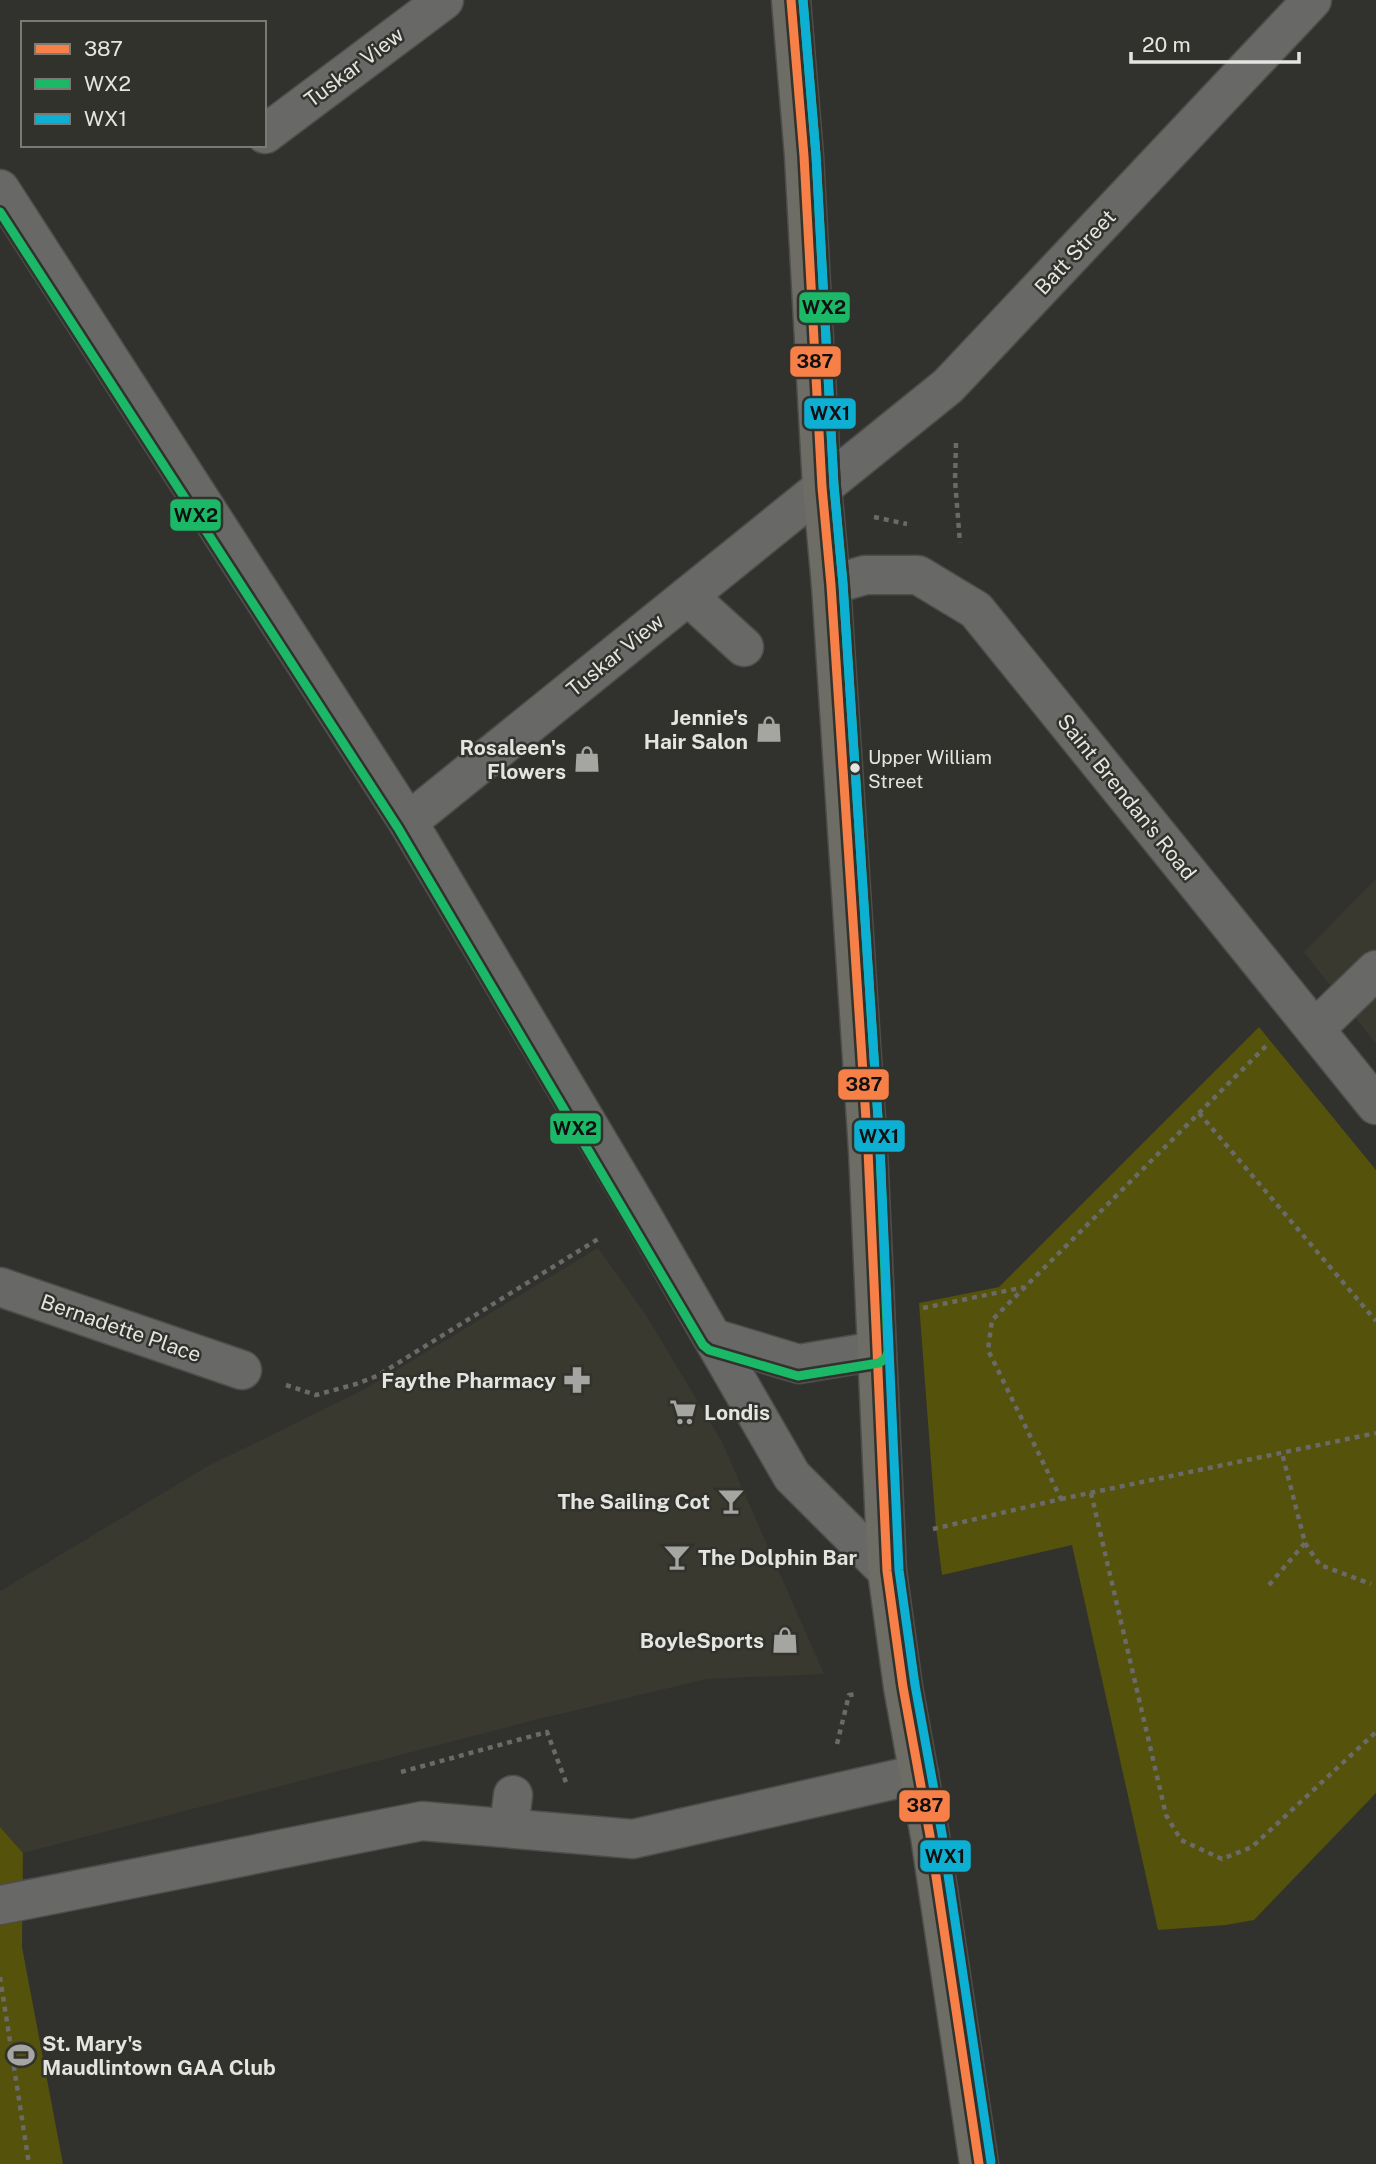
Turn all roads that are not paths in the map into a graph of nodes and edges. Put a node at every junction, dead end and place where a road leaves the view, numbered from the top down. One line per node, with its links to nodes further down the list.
1 (443, 0): 4 (street, Tuskar View)
2 (791, 0): 6 (main road)
3 (1312, 0): 6 (street, Batt Street)
4 (266, 133)
5 (0, 189): 10 (street)
6 (822, 487): 7 (main road); 8 (street, Tuskar View)
7 (831, 585): 12 (street, Saint Brendan's Road); 16 (main road)
8 (688, 596): 9 (street); 10 (street, Tuskar View)
9 (744, 647)
10 (408, 822): 15 (street)
11 (1376, 970): 12 (street)
12 (1315, 1029): 13 (street, Saint Brendan's Road)
13 (1376, 1105)
14 (0, 1287): 17 (street, Bernadette Place)
15 (713, 1338): 16 (street); 18 (street)
16 (876, 1352): 18 (main road)
17 (242, 1370)
18 (887, 1571): 19 (main road)
19 (919, 1774): 20 (street); 21 (main road)
20 (0, 1905)
21 (979, 2164)

